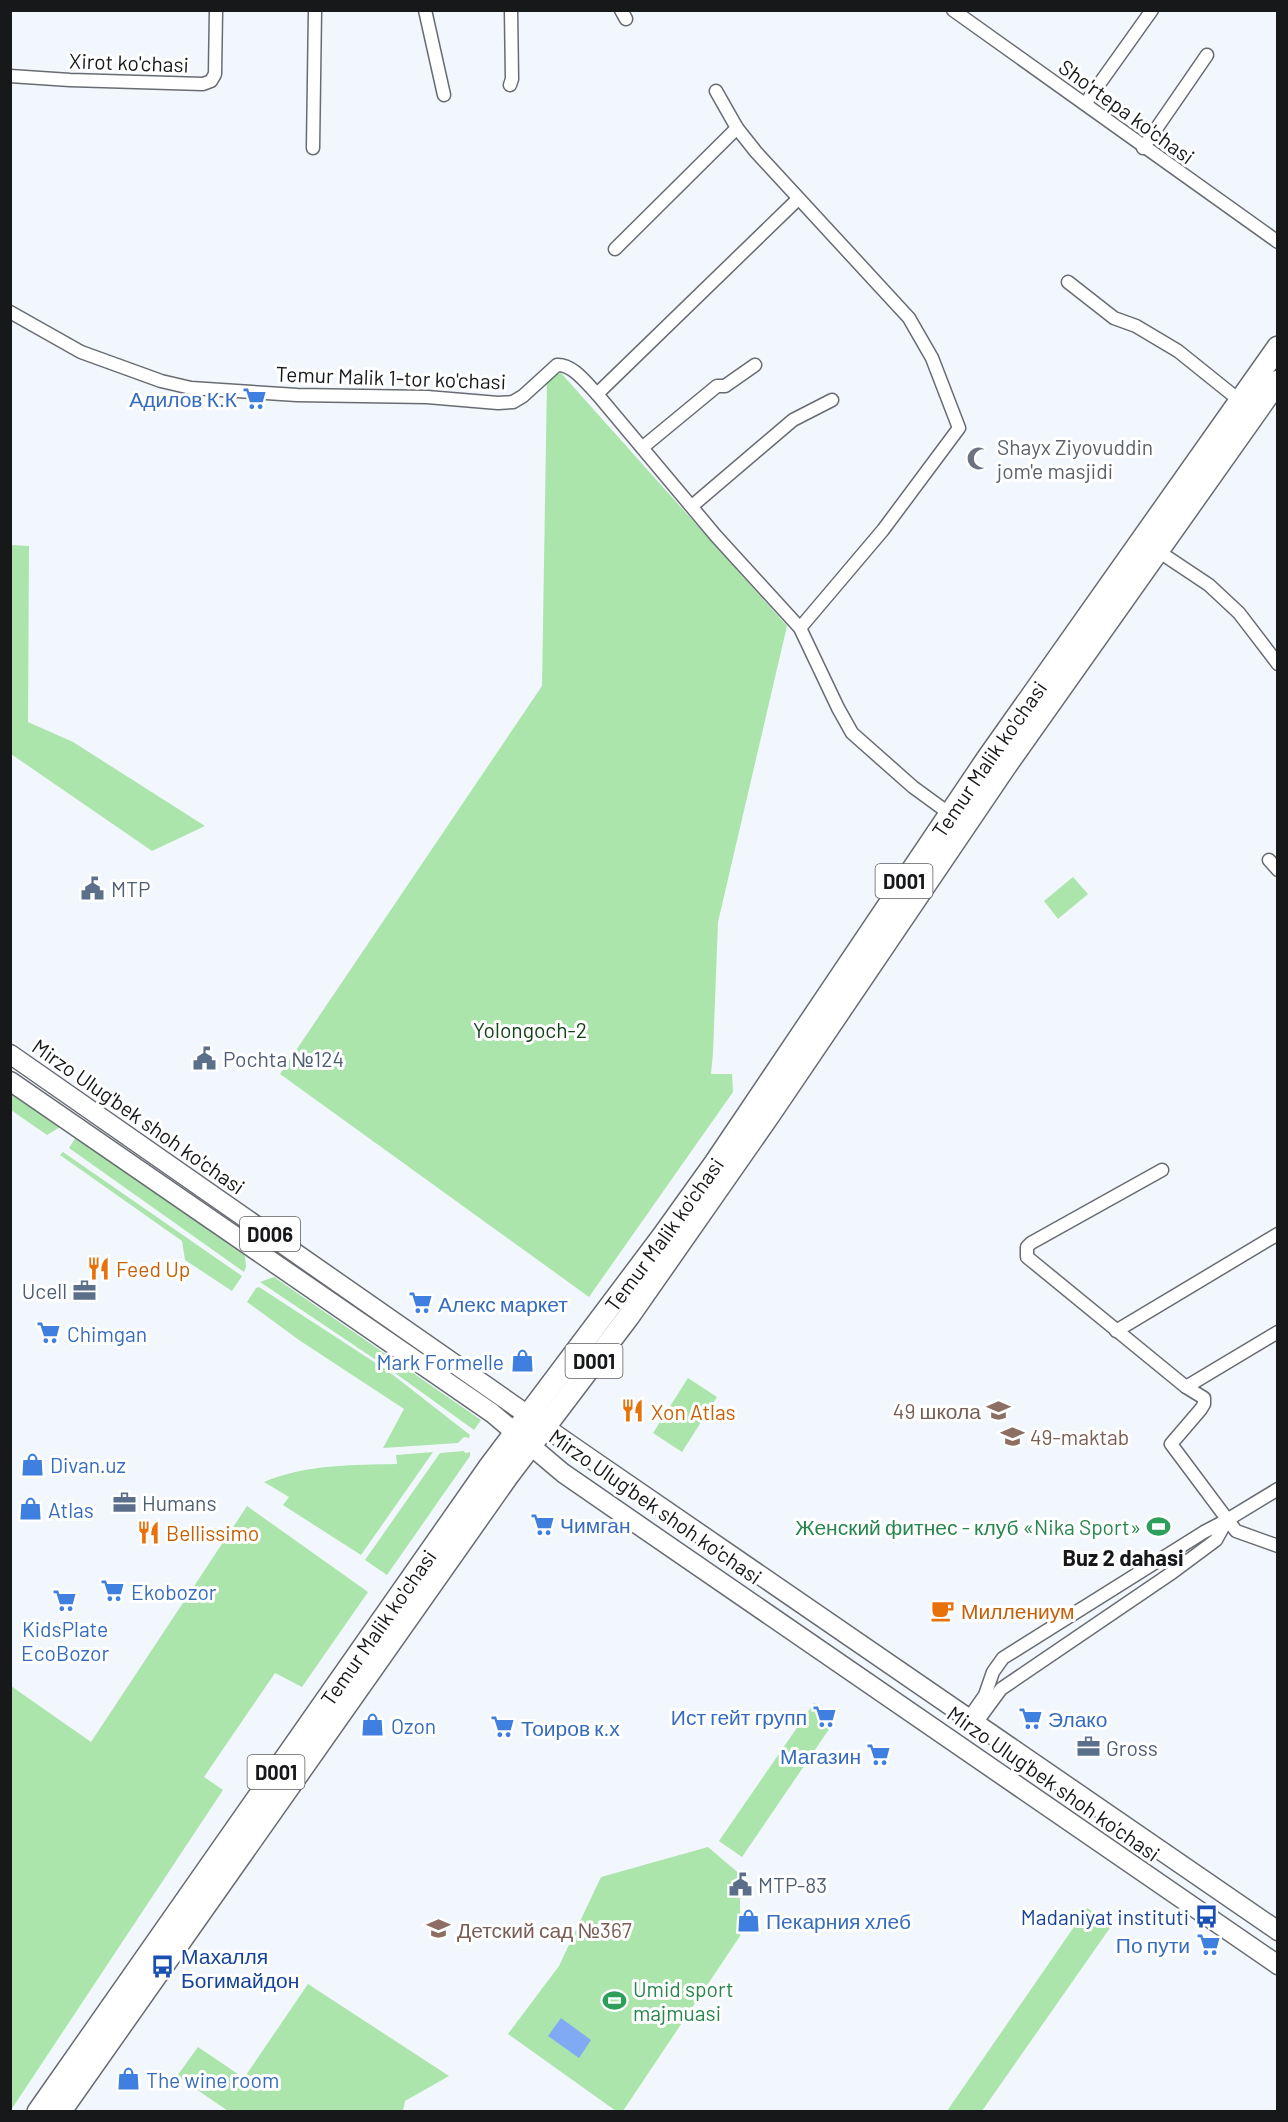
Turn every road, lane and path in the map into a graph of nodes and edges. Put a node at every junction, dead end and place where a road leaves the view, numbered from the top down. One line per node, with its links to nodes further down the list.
1 (216, 10): 8 (street, Xirot ko'chasi)
2 (315, 10): 14 (street)
3 (425, 10): 11 (street)
4 (511, 10): 9 (street)
5 (1152, 10): 12 (street)
6 (958, 12): 12 (street, Sho'rtepa ko'chasi)
7 (1206, 55): 15 (street)
8 (10, 76)
9 (510, 85)
10 (716, 91): 13 (street)
11 (444, 95)
12 (1085, 104): 15 (street, Sho'rtepa ko'chasi)
13 (737, 128): 16 (street); 18 (street)
14 (313, 148)
15 (1143, 148): 17 (street, Sho'rtepa ko'chasi)
16 (798, 199): 24 (street); 30 (street)
17 (1278, 242)
18 (615, 249)
19 (1068, 282): 26 (street)
20 (10, 312): 24 (street, Temur Malik 1-tor ko'chasi)
21 (1278, 347): 26 (highway, Temur Malik ko'chasi / D001)
22 (754, 365): 27 (street)
23 (1278, 381): 29 (highway, Temur Malik ko'chasi / D001)
24 (597, 394): 27 (street, Temur Malik 1-tor ko'chasi)
25 (832, 400): 28 (street)
26 (1239, 400): 32 (highway, Temur Malik ko'chasi / D001)
27 (643, 447): 28 (street, Temur Malik 1-tor ko'chasi)
28 (692, 506): 30 (street, Temur Malik 1-tor ko'chasi)
29 (1158, 551): 31 (street); 42 (highway, Temur Malik ko'chasi / D001)
30 (800, 628): 32 (street, Temur Malik 1-tor ko'chasi)
31 (1278, 664)
32 (950, 814): 42 (highway, Temur Malik ko'chasi / D001)
33 (10, 1054): 37 (main road, Mirzo Ulug'bek shoh ko'chasi / D006)
34 (10, 1081): 38 (main road, Mirzo Ulug'bek shoh ko'chasi / D006)
35 (1162, 1170): 39 (street)
36 (1278, 1234): 39 (street)
37 (366, 1301): 38 (main road); 42 (main road, Mirzo Ulug'bek shoh ko'chasi / D006)
38 (354, 1318): 43 (main road, Mirzo Ulug'bek shoh ko'chasi / D006)
39 (1116, 1331): 41 (street)
40 (1278, 1332): 41 (street)
41 (1186, 1387): 45 (street)
42 (537, 1421): 43 (highway, Temur Malik ko'chasi / D001); 47 (main road, Mirzo Ulug'bek shoh ko'chasi)
43 (523, 1439): 48 (main road, Mirzo Ulug'bek shoh ko'chasi); 56 (highway, Temur Malik ko'chasi / D001)
44 (1278, 1489): 45 (street)
45 (1227, 1520): 46 (street); 51 (street); 51 (street)
46 (1278, 1546)
47 (769, 1581): 48 (main road); 49 (main road, Mirzo Ulug'bek shoh ko'chasi)
48 (754, 1604): 50 (main road, Mirzo Ulug'bek shoh ko'chasi)
49 (860, 1644): 50 (main road); 51 (main road, Mirzo Ulug'bek shoh ko'chasi)
50 (844, 1666): 53 (main road, Mirzo Ulug'bek shoh ko'chasi)
51 (972, 1721): 52 (main road, Mirzo Ulug'bek shoh ko'chasi)
52 (1088, 1800): 53 (main road); 54 (main road, Mirzo Ulug'bek shoh ko'chasi)
53 (1072, 1823): 55 (main road, Mirzo Ulug'bek shoh ko'chasi)
54 (1278, 1931)
55 (1278, 1965)
56 (108, 2028): 57 (highway, Temur Malik ko'chasi / D001); 58 (highway, Temur Malik ko'chasi / D001)
57 (38, 2112)
58 (60, 2112)

